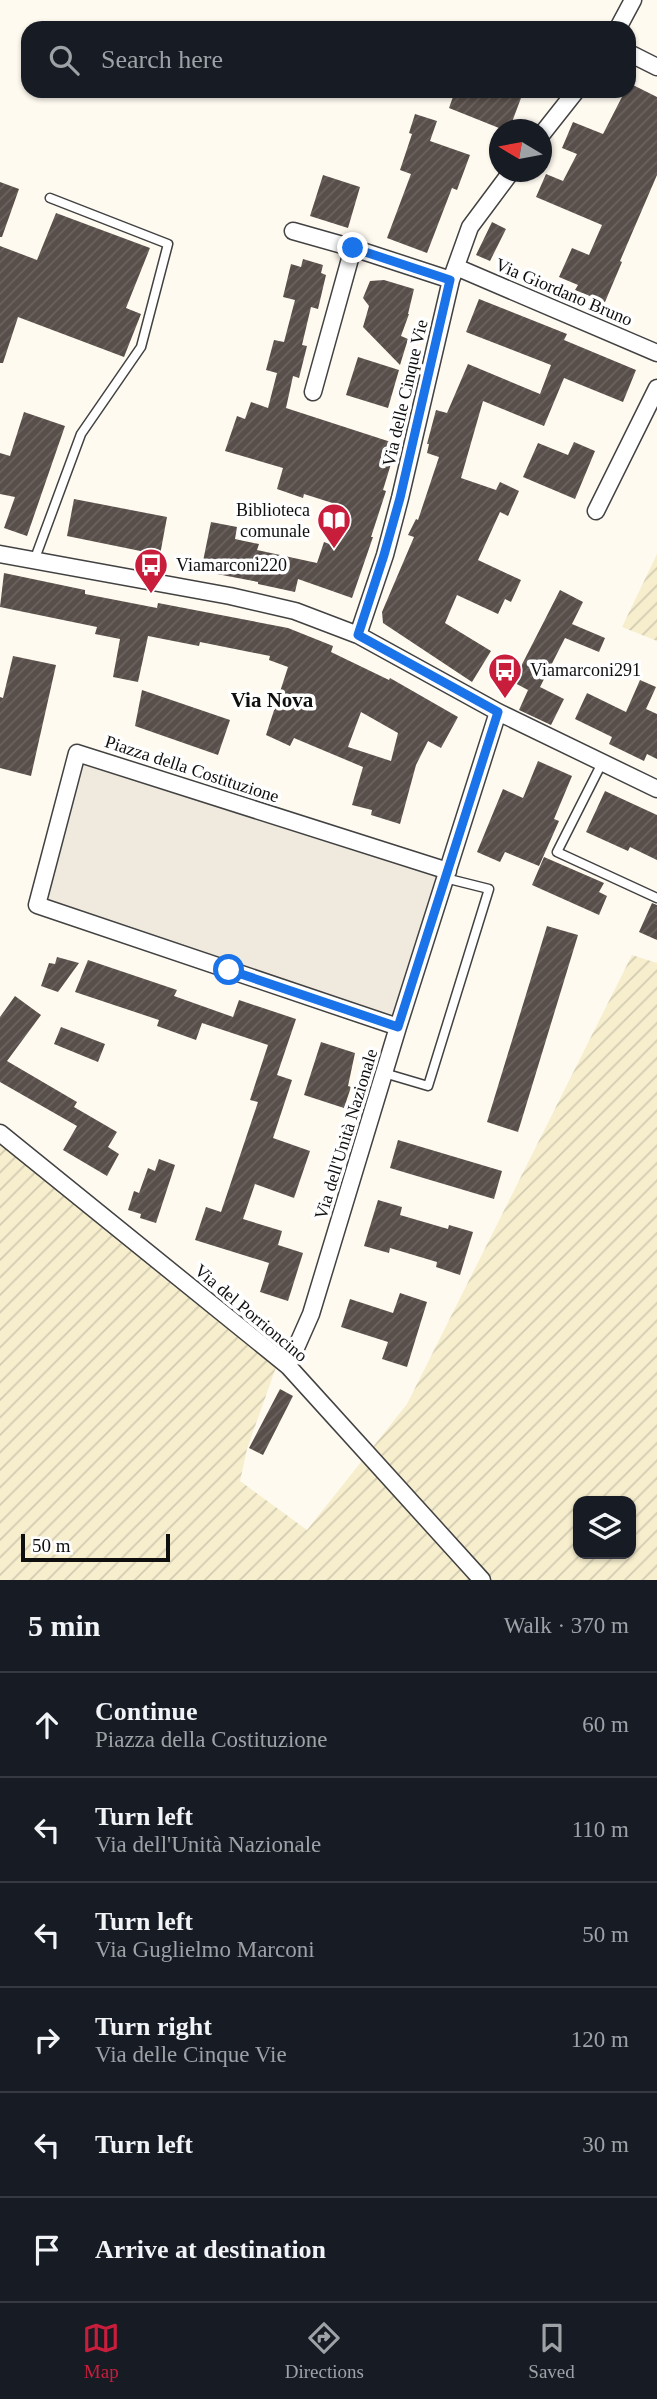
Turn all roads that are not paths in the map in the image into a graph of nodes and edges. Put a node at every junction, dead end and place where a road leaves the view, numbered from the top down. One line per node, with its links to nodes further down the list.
1 (633, 0): 2 (street)
2 (622, 21)
3 (636, 56): 4 (street)
4 (657, 67)
5 (570, 98): 6 (street)
6 (552, 120)
7 (504, 182): 11 (street, Via delle Cinque Vie)
8 (50, 198): 17 (lane)
9 (293, 231): 10 (street, Via Giordano Bruno)
10 (353, 248): 11 (street, Via Giordano Bruno); 14 (street)
11 (453, 273): 12 (street, Via Giordano Bruno); 18 (street, Via delle Cinque Vie)
12 (657, 353)
13 (657, 388): 15 (street)
14 (313, 391)
15 (596, 512)
16 (0, 554): 17 (street)
17 (34, 561): 18 (street)
18 (358, 635): 19 (street)
19 (498, 712): 20 (street); 22 (street, Via dell'Unità Nazionale)
20 (602, 763): 21 (street); 23 (lane)
21 (657, 789)
22 (447, 874): 24 (street, Via dell'Unità Nazionale); 24 (street, Piazza della Costituzione); 25 (lane)
23 (657, 898)
24 (398, 1027): 25 (street, Via dell'Unità Nazionale)
25 (384, 1073): 27 (street, Via dell'Unità Nazionale)
26 (0, 1133): 27 (street, Via del Porrioncino)
27 (288, 1366): 28 (street, Via del Porrioncino)
28 (482, 1580)

